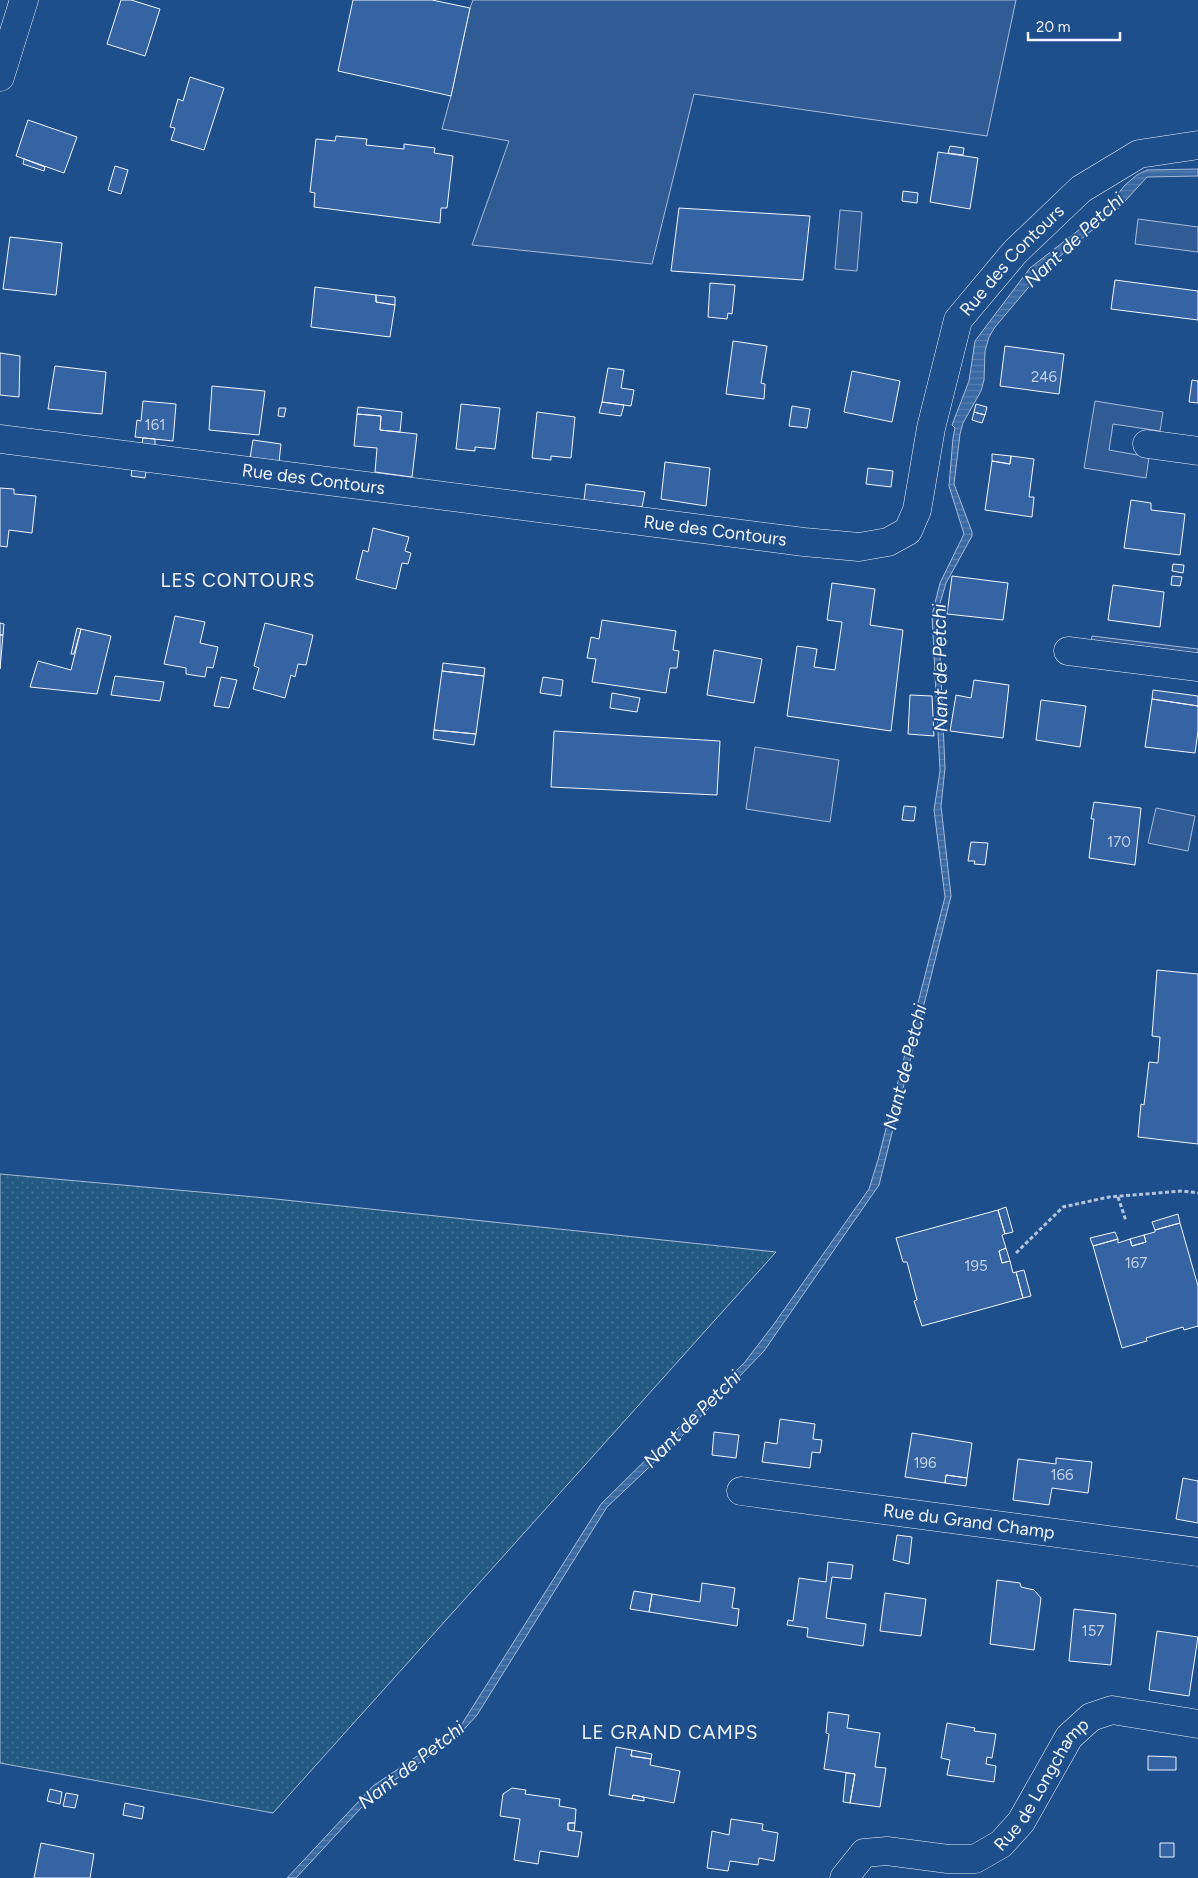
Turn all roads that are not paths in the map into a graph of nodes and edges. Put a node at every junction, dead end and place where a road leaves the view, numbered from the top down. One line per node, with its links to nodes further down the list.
1 (24, 0): 2 (street)
2 (0, 77)
3 (1198, 144): 4 (street, Rue des Contours)
4 (0, 439)
5 (1147, 444): 6 (street)
6 (1198, 451)
7 (1068, 651): 8 (street)
8 (1198, 667)
9 (741, 1491): 10 (street, Rue du Grand Champ)
10 (1198, 1552)
11 (1198, 1724): 12 (street, Rue de Longchamp)
12 (980, 1869): 13 (street, Rue de Longchamp)
13 (844, 1878)

